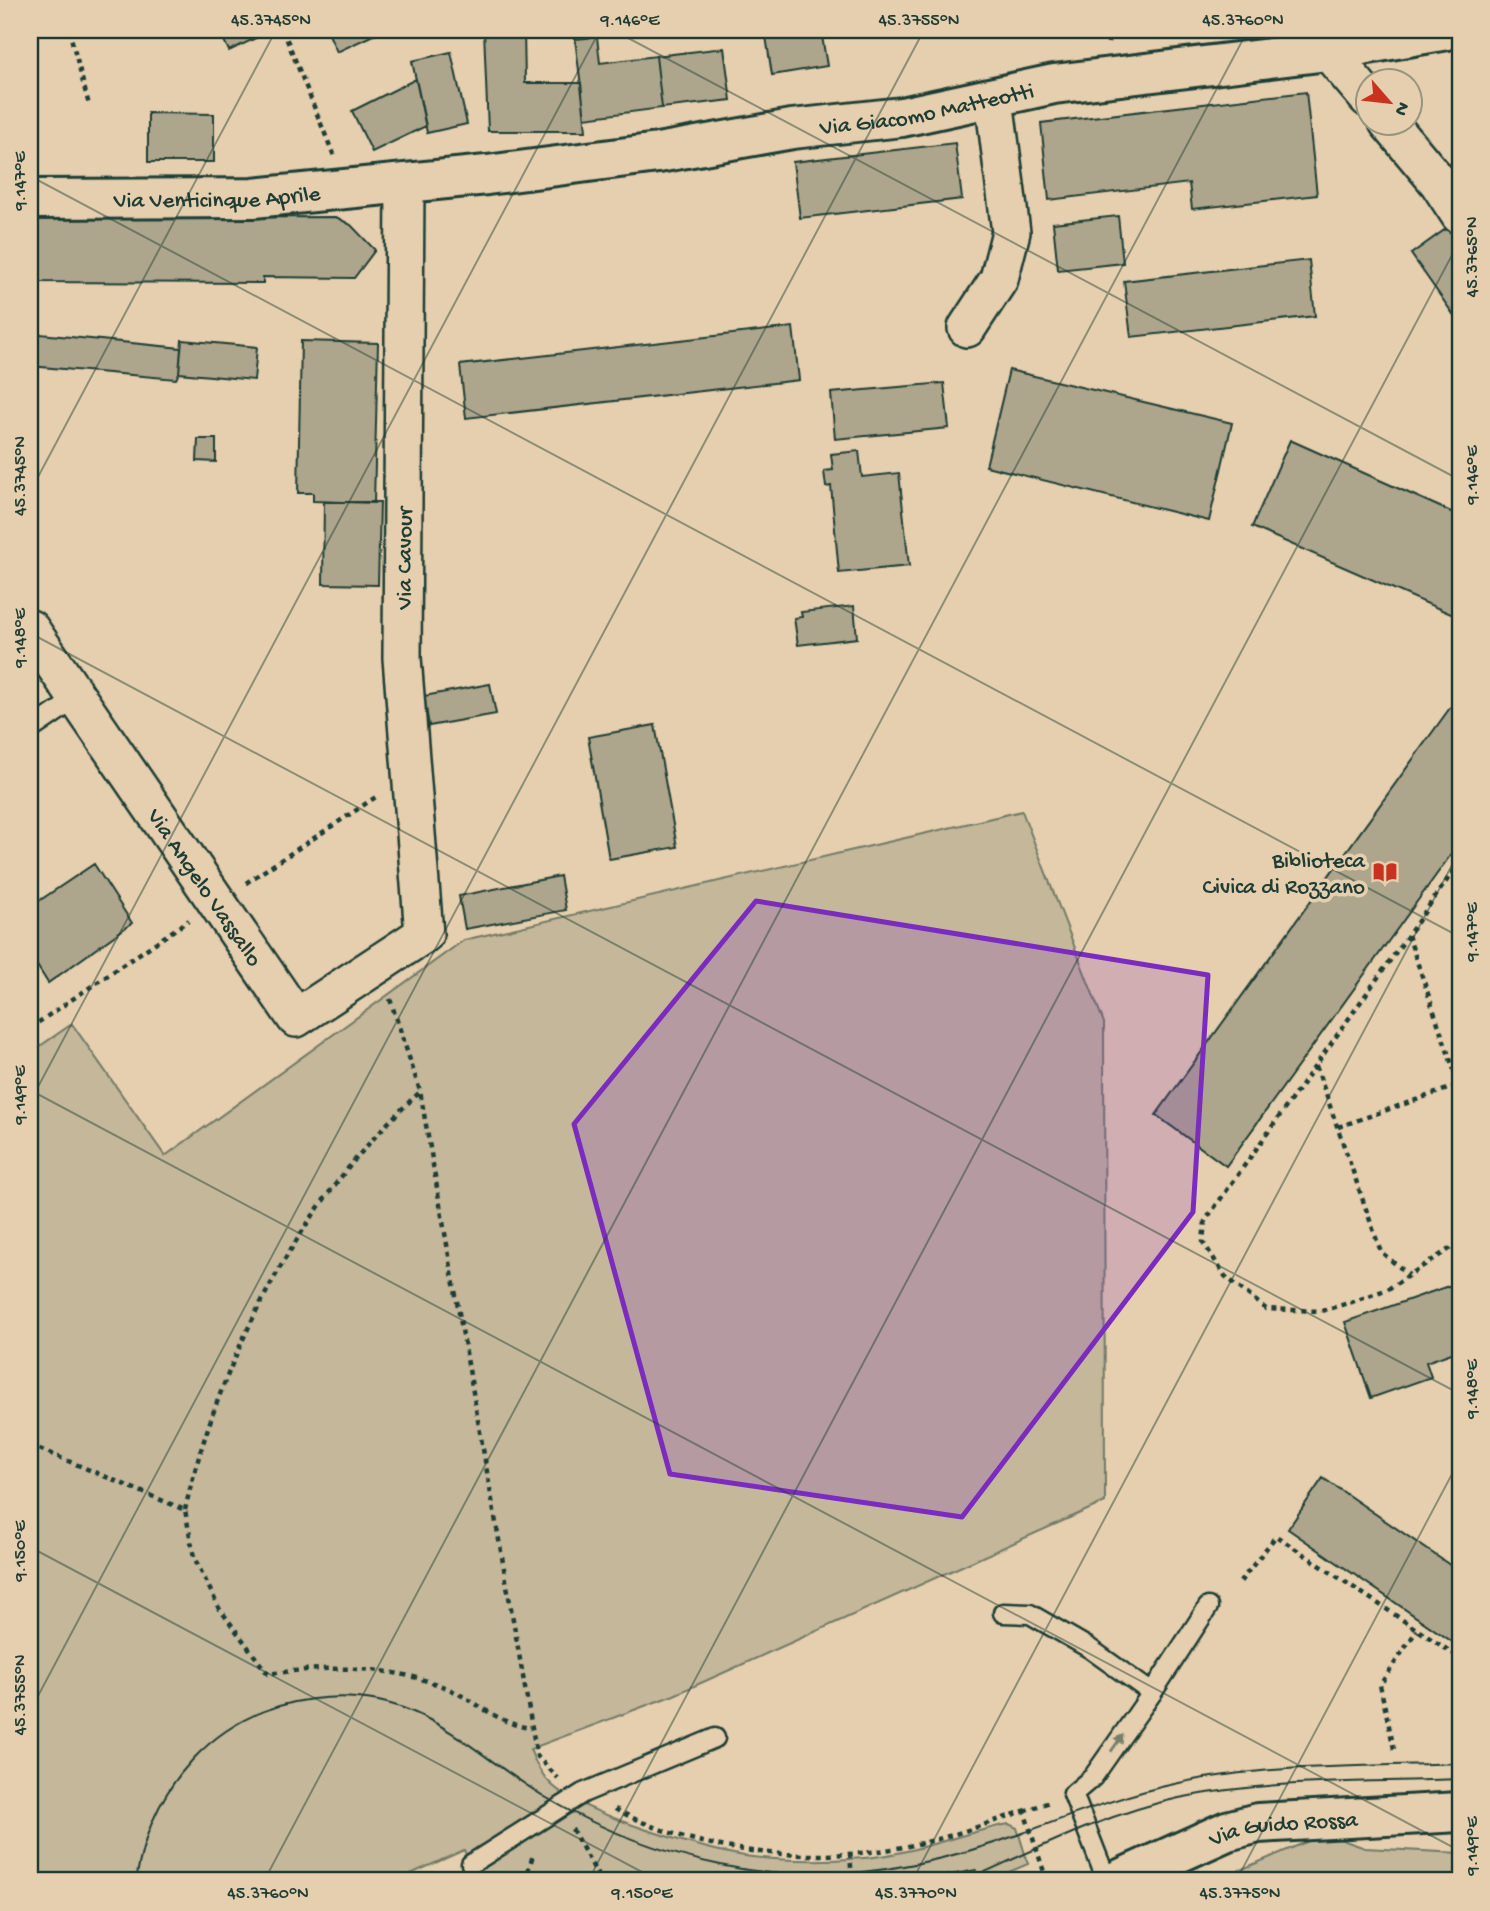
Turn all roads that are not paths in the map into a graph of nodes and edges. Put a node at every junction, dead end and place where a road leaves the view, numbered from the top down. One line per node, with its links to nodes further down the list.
1 (1447, 30): 2 (street, Via Giacomo Matteotti)
2 (1314, 45): 3 (street); 4 (street, Via Giacomo Matteotti)
3 (1354, 85)
4 (994, 99): 6 (street, Via Giacomo Matteotti); 9 (street)
5 (1400, 136): 8 (street)
6 (405, 184): 7 (street, Via Venticinque Aprile); 13 (street, Via Cavour)
7 (30, 199)
8 (1460, 215)
9 (967, 328)
10 (30, 629): 11 (street, Via Angelo Vassallo)
11 (77, 698): 12 (lane); 13 (street, Via Angelo Vassallo)
12 (30, 730)
13 (424, 934)
14 (1208, 1608): 16 (lane)
15 (1003, 1613): 16 (lane)
16 (1152, 1693): 20 (lane, one-way to 16)
17 (715, 1738): 19 (lane)
18 (1460, 1812): 21 (street, Via Guido Rossa)
19 (471, 1864)
20 (1107, 1881)
21 (1115, 1881)

